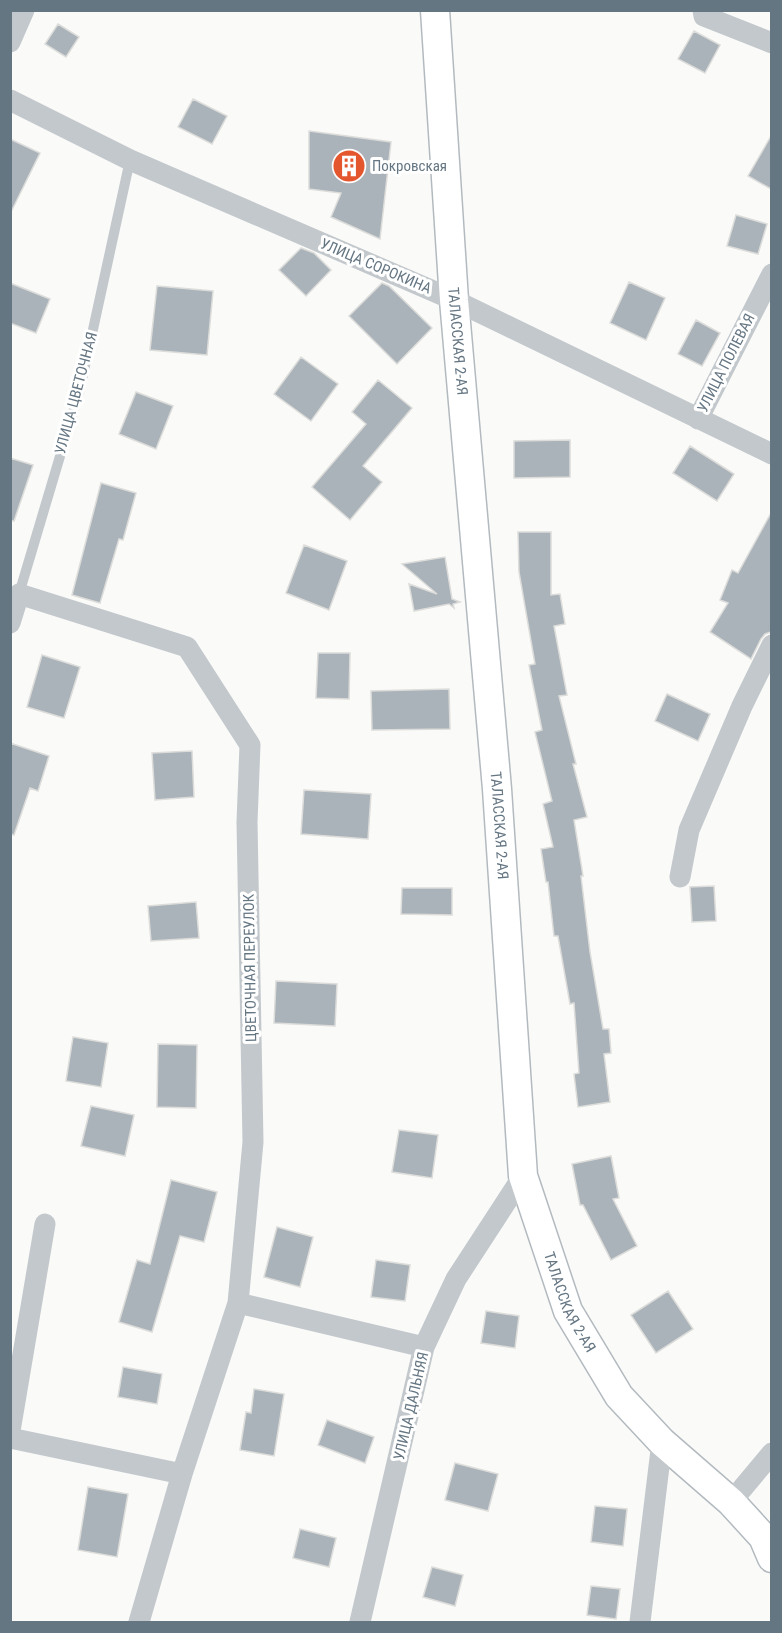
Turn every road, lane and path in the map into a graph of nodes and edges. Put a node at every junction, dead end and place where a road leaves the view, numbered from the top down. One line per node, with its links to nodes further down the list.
1 (24, 10): 4 (street)
2 (435, 10): 9 (street, ТАЛАССКАЯ 2-АЯ)
3 (703, 10): 5 (street)
4 (10, 42)
5 (771, 43)
6 (10, 100): 7 (street, УЛИЦА СОРОКИНА)
7 (130, 159): 9 (street, УЛИЦА СОРОКИНА); 12 (lane, УЛИЦА ЦВЕТОЧНАЯ)
8 (771, 274): 10 (street, УЛИЦА ПОЛЕВАЯ)
9 (454, 300): 10 (street, УЛИЦА СОРОКИНА); 16 (street, ТАЛАССКАЯ 2-АЯ)
10 (698, 419): 11 (street, УЛИЦА СОРОКИНА)
11 (771, 454)
12 (19, 594): 13 (street, УЛИЦА ЦВЕТОЧНАЯ); 18 (street, ЦВЕТОЧНАЯ ПЕРЕУЛОК)
13 (10, 623)
14 (771, 645): 15 (street)
15 (680, 876)
16 (523, 1176): 19 (street, УЛИЦА ДАЛЬНЯЯ); 22 (street, ТАЛАССКАЯ 2-АЯ)
17 (45, 1224): 20 (street)
18 (238, 1303): 19 (street); 24 (street, ЦВЕТОЧНАЯ ПЕРЕУЛОК)
19 (424, 1347): 29 (street, УЛИЦА ДАЛЬНЯЯ)
20 (10, 1431)
21 (10, 1438): 24 (street)
22 (662, 1442): 25 (street, ТАЛАССКАЯ 2-АЯ); 27 (street)
23 (771, 1453): 25 (street)
24 (182, 1474): 28 (street, ЦВЕТОЧНАЯ ПЕРЕУЛОК)
25 (731, 1502): 26 (street, ТАЛАССКАЯ 2-АЯ)
26 (771, 1558)
27 (641, 1615)
28 (139, 1623)
29 (360, 1623)

